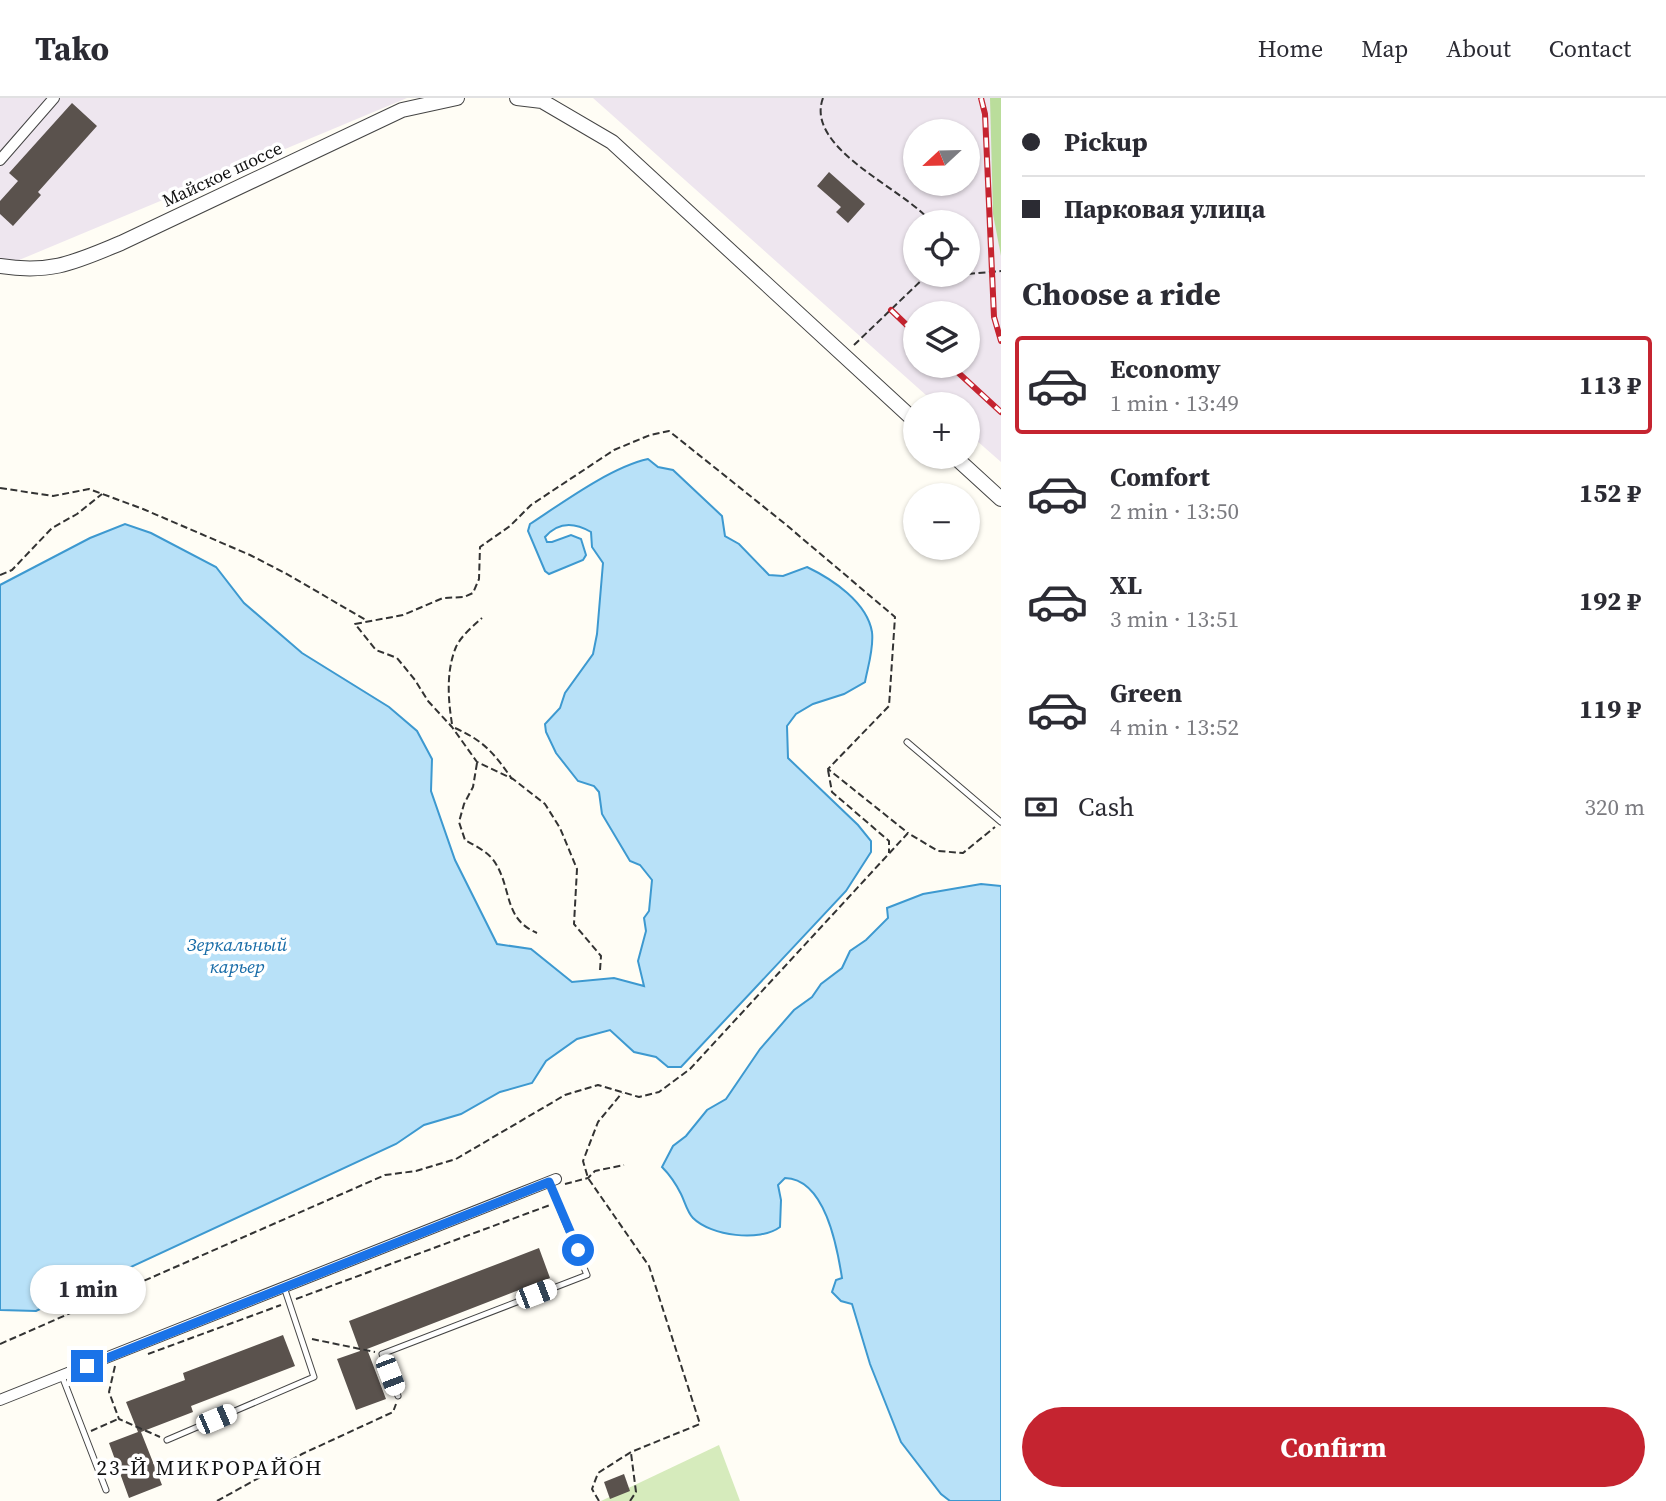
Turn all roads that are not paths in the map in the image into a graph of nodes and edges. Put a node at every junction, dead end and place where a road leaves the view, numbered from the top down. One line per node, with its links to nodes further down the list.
1 (54, 98): 4 (street)
2 (457, 98): 5 (street, Майское шоссе)
3 (517, 98): 6 (street)
4 (0, 160)
5 (0, 266)
6 (903, 410)
7 (968, 469): 8 (street)
8 (1001, 499)
9 (907, 742): 10 (lane)
10 (1001, 822)
11 (552, 1180): 12 (street); 14 (lane)
12 (284, 1287): 13 (street); 16 (lane)
13 (62, 1376): 15 (street); 17 (lane)
14 (398, 1396)
15 (0, 1400)
16 (167, 1440)
17 (106, 1490)

